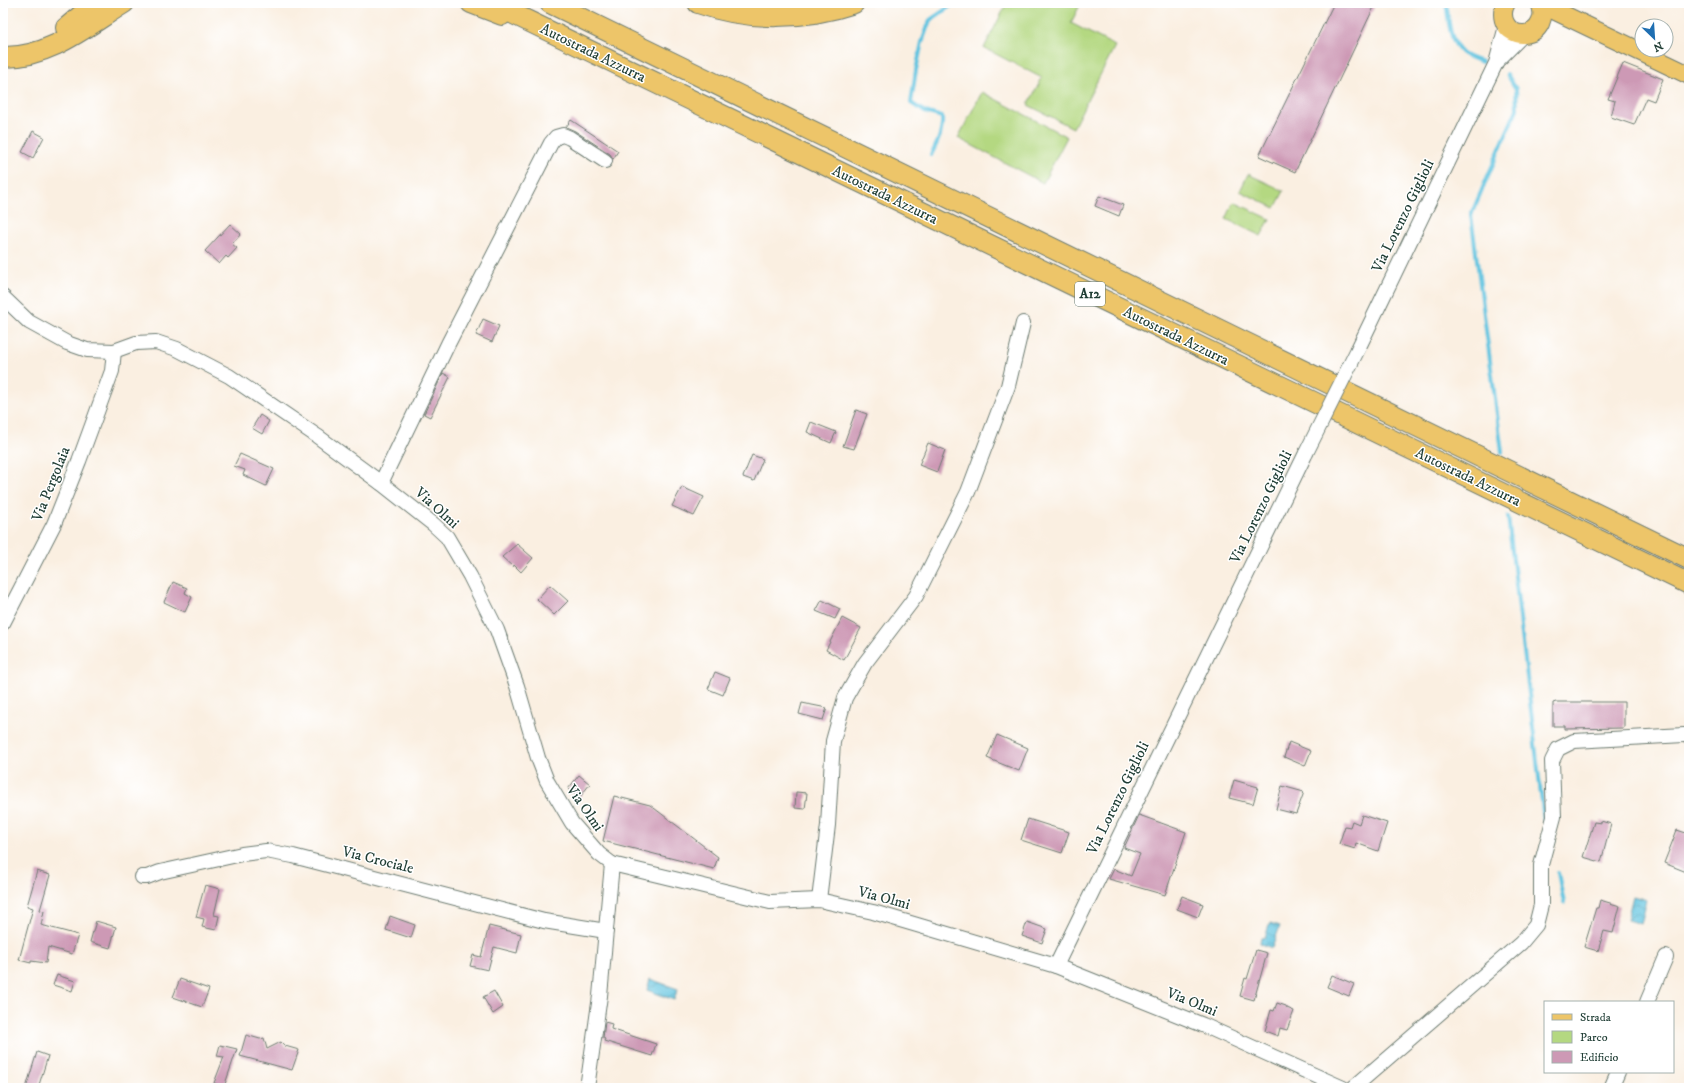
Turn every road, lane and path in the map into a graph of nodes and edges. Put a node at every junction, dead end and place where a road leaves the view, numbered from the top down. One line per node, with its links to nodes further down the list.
1 (91, 3): 14 (highway)
2 (124, 3): 15 (highway)
3 (471, 3): 13 (highway)
4 (491, 3): 13 (highway, Autostrada Azzurra / A12)
5 (550, 3): 23 (highway, Autostrada Azzurra / A12)
6 (698, 3): 7 (highway)
7 (854, 3)
8 (1540, 4): 10 (main road); 11 (main road)
9 (1502, 12): 12 (main road); 16 (street, Via Lorenzo Giglioli)
10 (1540, 24): 11 (main road); 12 (main road)
11 (1600, 33): 17 (main road)
12 (1524, 34): 16 (street, Via Lorenzo Giglioli)
13 (564, 39): 24 (highway, Autostrada Azzurra / A12)
14 (3, 49)
15 (3, 57)
16 (1496, 63): 32 (street, Via Lorenzo Giglioli, bridge)
17 (1689, 75)
18 (605, 161): 22 (street)
19 (3, 297): 21 (street, Via Olmi)
20 (1024, 323): 29 (street)
21 (114, 351): 22 (street, Via Olmi); 25 (street, Via Pergolaia)
22 (381, 483): 27 (street, Via Olmi)
23 (1689, 559)
24 (1689, 584)
25 (3, 623)
26 (1684, 735): 37 (street)
27 (612, 864): 29 (street, Via Olmi); 30 (street)
28 (142, 877): 30 (street, Via Crociale)
29 (819, 900): 32 (street, Via Olmi)
30 (606, 931): 35 (street)
31 (1666, 957): 33 (street)
32 (1056, 966): 36 (street, Via Olmi)
33 (1647, 1001)
34 (1618, 1073): 38 (street)
35 (587, 1088)
36 (1343, 1088)
37 (1353, 1088)
38 (1611, 1088)

